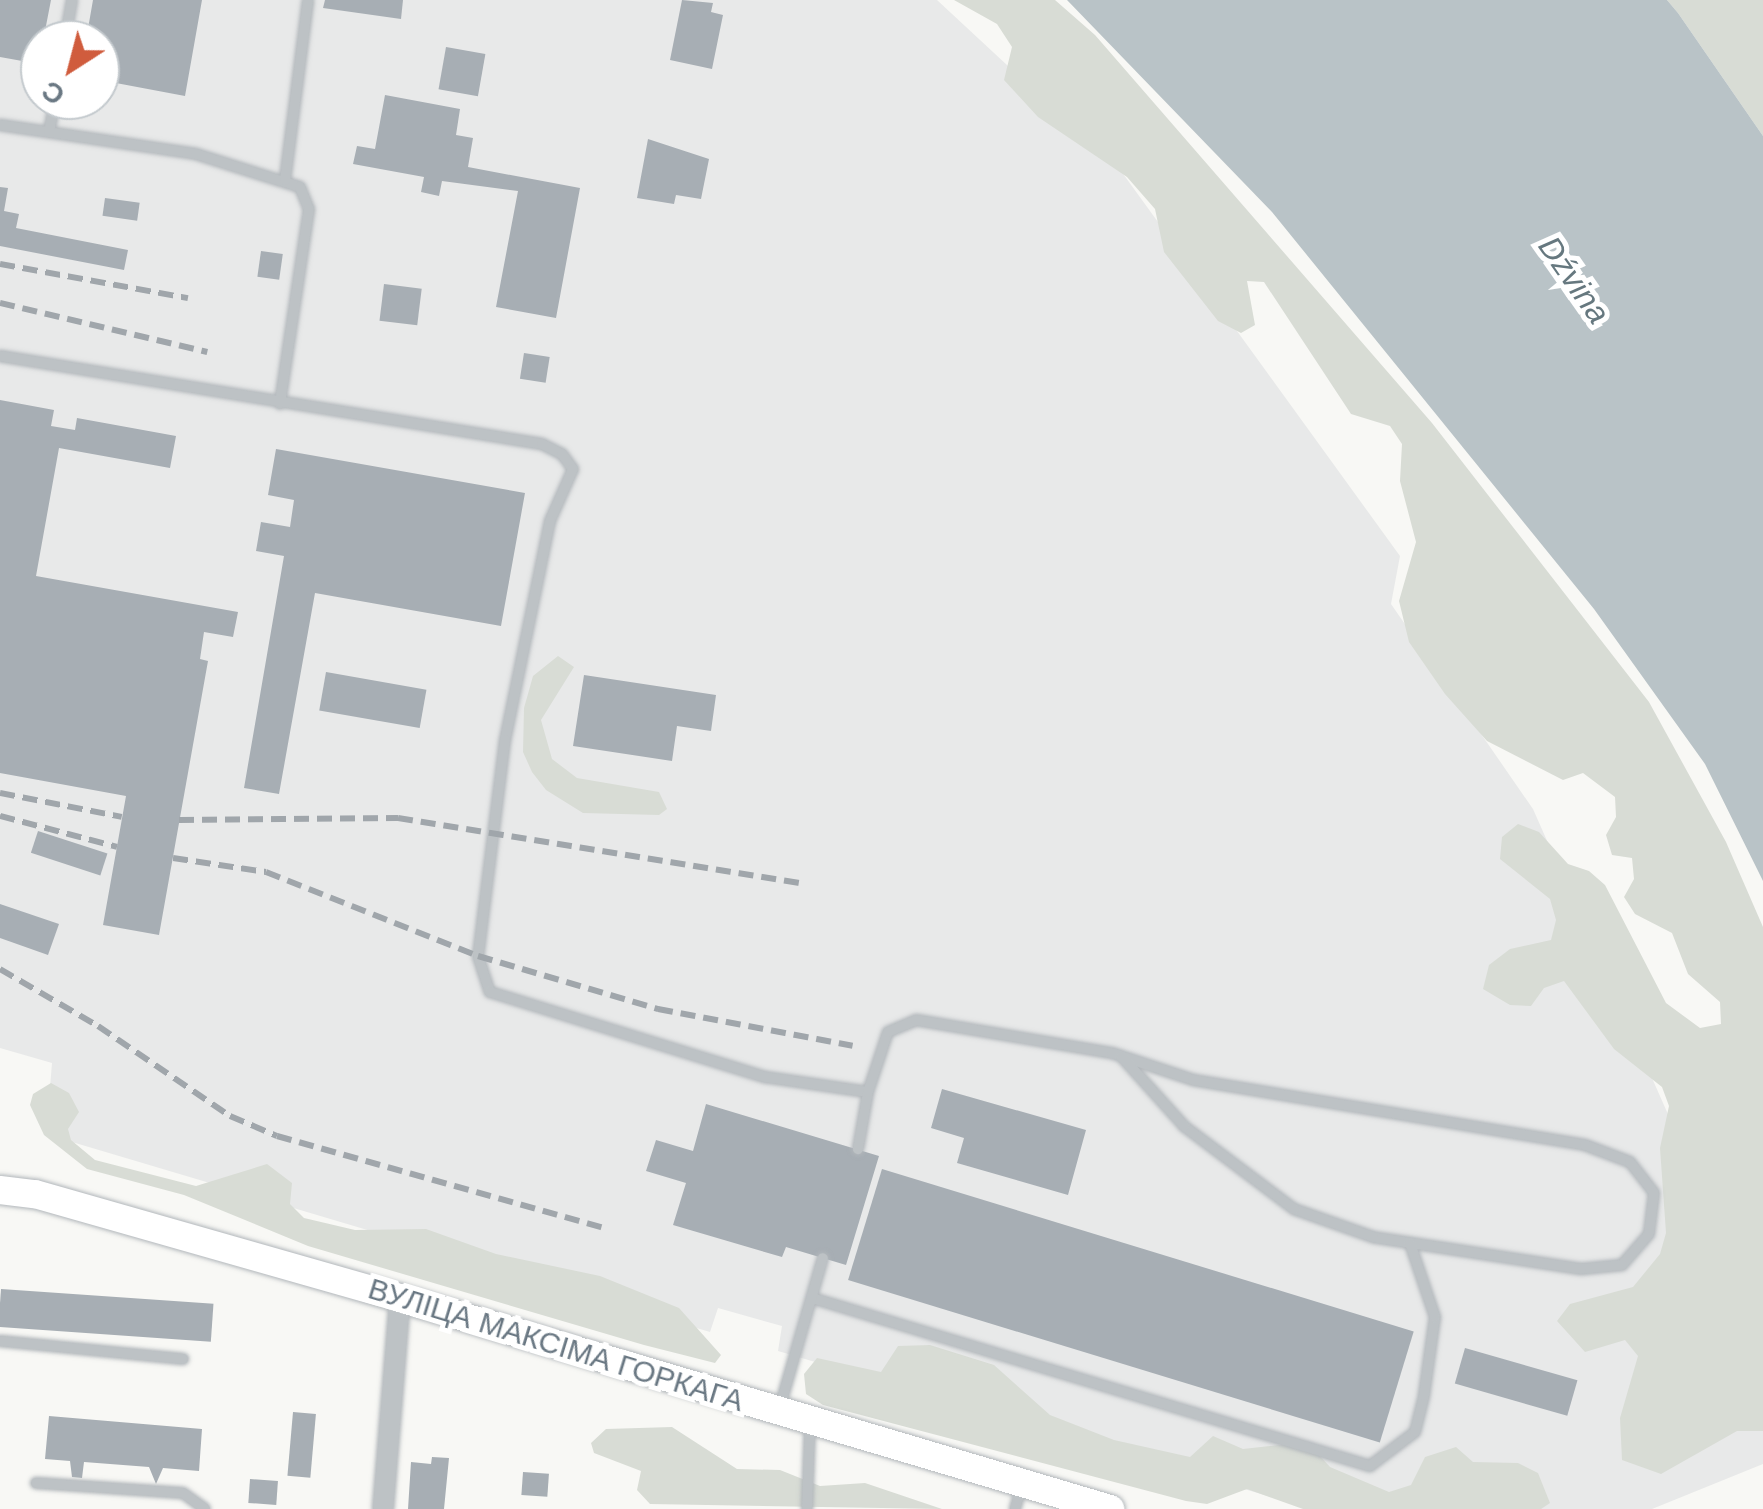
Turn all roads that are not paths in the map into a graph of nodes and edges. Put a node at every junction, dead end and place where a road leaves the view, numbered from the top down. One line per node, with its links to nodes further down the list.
1 (308, 0): 5 (lane)
2 (51, 120): 4 (lane)
3 (0, 125): 4 (lane)
4 (49, 132): 5 (lane)
5 (285, 180): 7 (lane)
6 (0, 356): 7 (lane)
7 (280, 404): 9 (lane)
8 (1121, 1056): 9 (lane); 12 (lane); 12 (lane)
9 (868, 1092): 10 (lane)
10 (858, 1149)
11 (0, 1190): 14 (main road, ВУЛІЦА МАКСІМА ГОРКАГА)
12 (1410, 1242): 15 (lane)
13 (823, 1258): 15 (lane)
14 (400, 1298): 18 (main road, ВУЛІЦА МАКСІМА ГОРКАГА); 23 (street)
15 (812, 1298): 18 (lane)
16 (0, 1341): 17 (lane)
17 (182, 1359)
18 (778, 1410): 19 (main road, ВУЛІЦА МАКСІМА ГОРКАГА)
19 (810, 1420): 21 (main road, ВУЛІЦА МАКСІМА ГОРКАГА); 24 (lane)
20 (36, 1483): 22 (lane)
21 (1019, 1496): 25 (main road, ВУЛІЦА МАКСІМА ГОРКАГА)
22 (204, 1509)
23 (383, 1509)
24 (806, 1509)
25 (1110, 1509)

